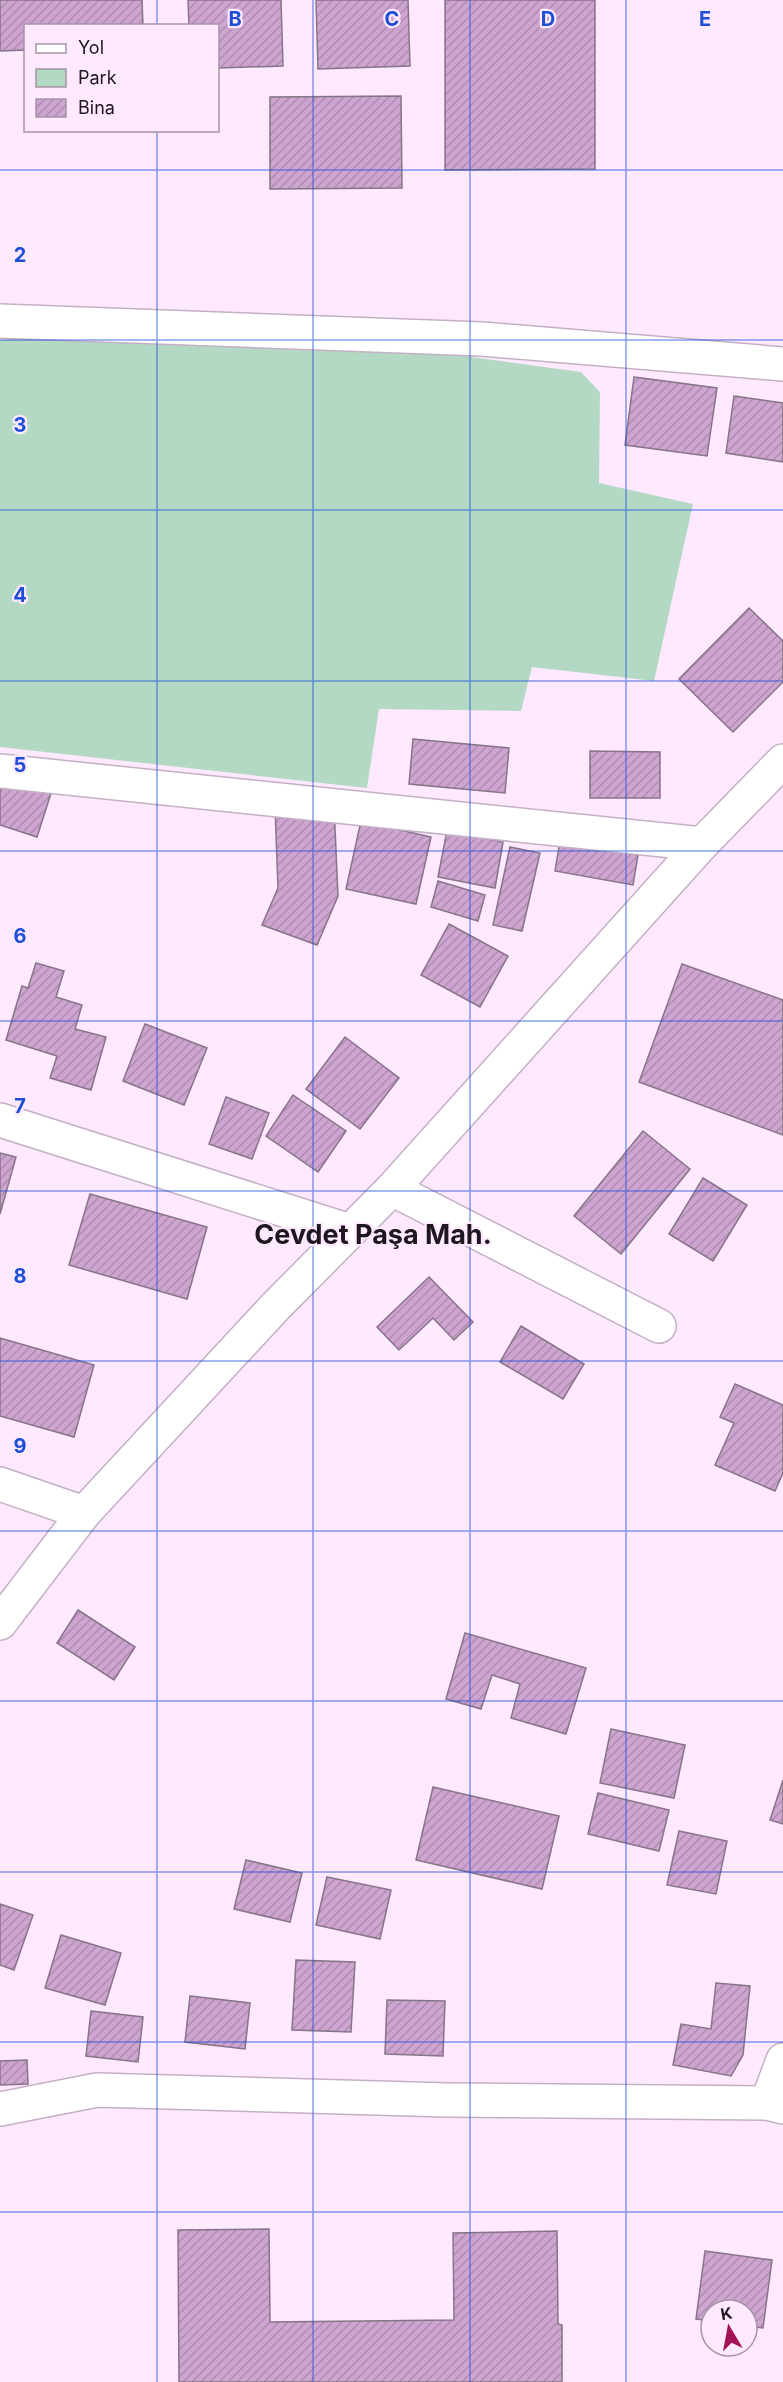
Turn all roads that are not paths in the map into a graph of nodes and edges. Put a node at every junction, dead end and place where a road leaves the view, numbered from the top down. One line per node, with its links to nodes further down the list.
1 (0, 321): 2 (street)
2 (783, 364)
3 (783, 761): 5 (street)
4 (0, 771): 5 (street)
5 (702, 844): 7 (street)
6 (0, 1120): 8 (street)
7 (392, 1189): 8 (street); 9 (street)
8 (350, 1231): 11 (street)
9 (659, 1326)
10 (0, 1484): 11 (street)
11 (84, 1513): 12 (street)
12 (0, 1623)
13 (783, 2060): 14 (street)
14 (775, 2105): 15 (street)
15 (0, 2109)

